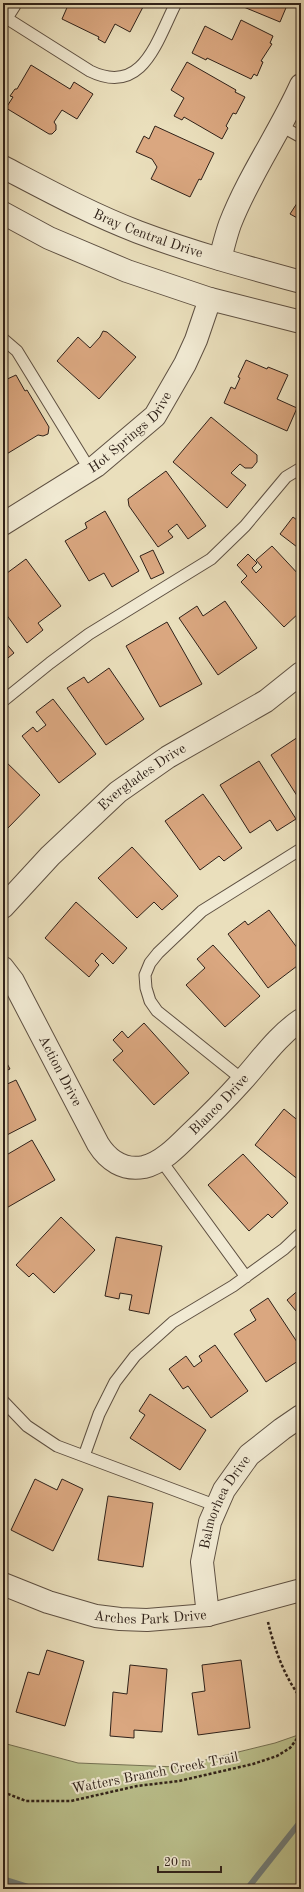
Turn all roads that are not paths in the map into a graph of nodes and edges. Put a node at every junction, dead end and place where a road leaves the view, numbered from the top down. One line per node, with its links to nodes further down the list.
1 (10, 3): 3 (street)
2 (176, 3): 3 (lane)
3 (3, 15)
4 (301, 85): 5 (street)
5 (281, 126): 6 (lane); 9 (street)
6 (301, 137)
7 (3, 167): 9 (street, Bray Central Drive)
8 (3, 213): 11 (street)
9 (220, 259): 10 (street, Bray Central Drive)
10 (301, 282)
11 (210, 299): 12 (street); 15 (street, Hot Springs Drive)
12 (301, 322)
13 (3, 339): 15 (lane)
14 (301, 468): 18 (lane)
15 (90, 470): 16 (street, Hot Springs Drive)
16 (3, 524)
17 (301, 673): 20 (street, Everglades Drive)
18 (3, 701)
19 (301, 849): 23 (lane)
20 (3, 907)
21 (3, 968): 25 (street, Action Drive)
22 (301, 1020): 23 (street, Blanco Drive)
23 (242, 1080): 24 (street, Blanco Drive)
24 (160, 1159): 25 (street, Blanco Drive); 27 (lane)
25 (125, 1166)
26 (301, 1233): 27 (lane)
27 (246, 1277): 30 (lane)
28 (3, 1401): 30 (lane)
29 (301, 1416): 31 (street, Balmorhea Drive)
30 (84, 1456): 31 (lane)
31 (217, 1506): 34 (street, Balmorhea Drive)
32 (3, 1584): 34 (street, Arches Park Drive)
33 (301, 1590): 34 (street, Arches Park Drive)
34 (208, 1616)

